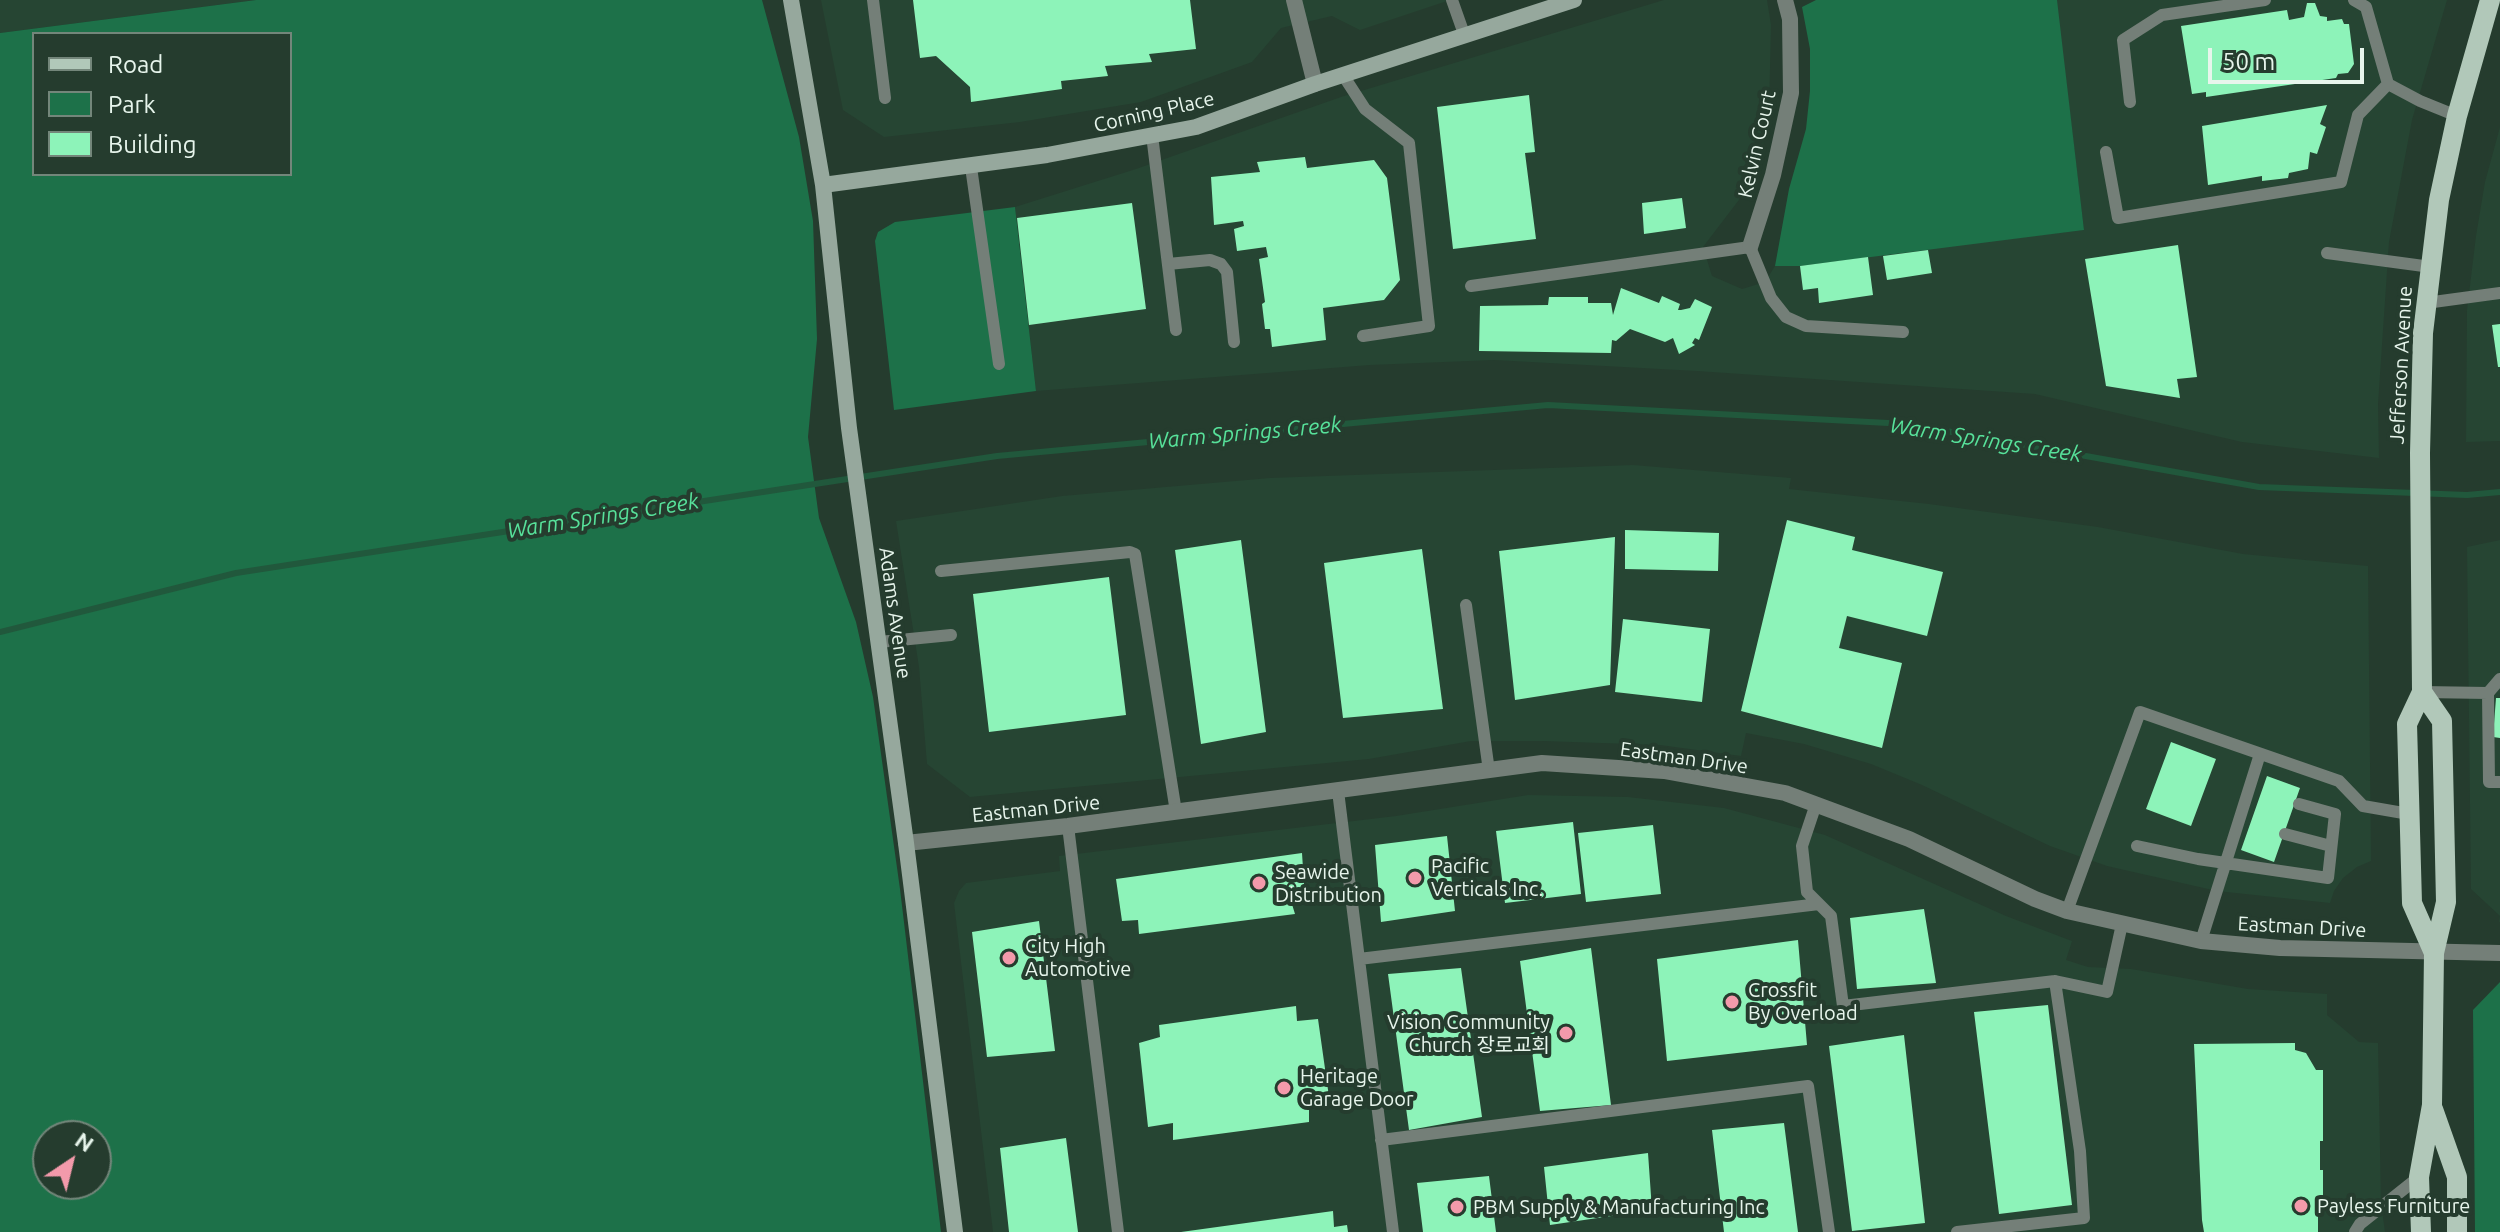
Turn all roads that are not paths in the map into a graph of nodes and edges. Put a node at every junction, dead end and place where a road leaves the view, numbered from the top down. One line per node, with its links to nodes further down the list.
1 (791, 0): 20 (street, Adams Avenue)
2 (873, 0): 14 (lane)
3 (1294, 0): 12 (street)
4 (1452, 0): 10 (lane)
5 (1574, 0): 10 (street, Corning Place)
6 (1785, 0): 21 (street, Kelvin Court)
7 (2265, 0): 15 (lane)
8 (2354, 0): 13 (lane)
9 (2490, 0): 16 (main road, Jefferson Avenue)
10 (1464, 34): 11 (street, Corning Place)
11 (1343, 75): 12 (street, Corning Place); 30 (lane)
12 (1315, 84): 17 (street, Corning Place)
13 (2388, 84): 16 (lane); 18 (lane)
14 (885, 98)
15 (2130, 102)
16 (2457, 116): 24 (main road, Jefferson Avenue)
17 (1152, 135): 19 (street, Corning Place); 23 (lane)
18 (2106, 152)
19 (971, 167): 20 (street, Corning Place); 32 (lane)
20 (823, 185): 36 (street, Adams Avenue)
21 (1750, 247): 25 (lane); 29 (lane)
22 (2327, 253): 24 (lane)
23 (1168, 264): 28 (lane); 31 (lane)
24 (2431, 267): 27 (main road, Jefferson Avenue)
25 (1471, 286)
26 (2500, 293): 27 (lane)
27 (2426, 303): 38 (main road, Jefferson Avenue)
28 (1176, 330)
29 (1903, 332)
30 (1363, 336)
31 (1234, 342)
32 (999, 364)
33 (941, 571): 48 (lane)
34 (1466, 605): 41 (lane)
35 (951, 635): 36 (lane)
36 (879, 642): 52 (street, Adams Avenue)
37 (2500, 679): 39 (lane)
38 (2422, 692): 39 (lane); 49 (main road, Jefferson Avenue); 60 (main road, Jefferson Avenue)
39 (2488, 693): 42 (lane)
40 (2260, 754): 43 (lane); 49 (lane); 57 (lane)
41 (1489, 771): 44 (street, Eastman Drive); 46 (street, Eastman Drive)
42 (2500, 782)
43 (2249, 789): 45 (lane); 55 (lane)
44 (1338, 791): 48 (street, Eastman Drive); 62 (lane)
45 (2264, 793)
46 (1816, 804): 56 (lane); 57 (street, Eastman Drive)
47 (2299, 804): 54 (lane)
48 (1176, 812): 50 (street, Eastman Drive)
49 (2409, 814): 60 (main road, Jefferson Avenue)
50 (1068, 826): 52 (street, Eastman Drive); 68 (lane)
51 (2285, 834): 54 (lane)
52 (906, 843): 67 (street, Adams Avenue)
53 (2137, 846): 55 (lane)
54 (2331, 846): 55 (lane)
55 (2226, 862): 59 (lane)
56 (1819, 904): 62 (lane); 63 (lane)
57 (2067, 911): 58 (street, Eastman Drive)
58 (2122, 924): 59 (street, Eastman Drive); 63 (lane)
59 (2201, 941): 60 (street, Eastman Drive)
60 (2434, 953): 61 (street, Eastman Drive); 64 (main road, Jefferson Avenue)
61 (2500, 953)
62 (1359, 959): 65 (lane)
63 (2055, 981): 71 (lane)
64 (2432, 1105): 66 (main road, Jefferson Avenue); 74 (main road, Jefferson Avenue)
65 (1381, 1140): 69 (lane); 70 (lane)
66 (2419, 1177): 72 (lane); 73 (main road, Jefferson Avenue)
67 (955, 1232)
68 (1118, 1232)
69 (1393, 1232)
70 (1829, 1232)
71 (1957, 1232)
72 (2353, 1232)
73 (2421, 1232)
74 (2457, 1232)

